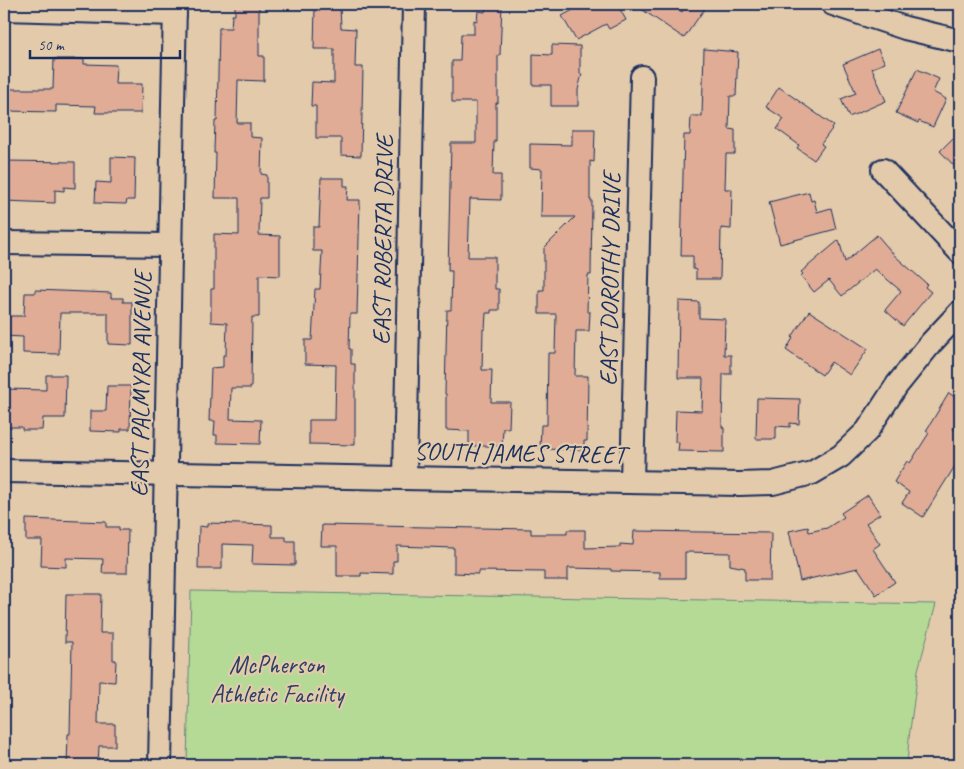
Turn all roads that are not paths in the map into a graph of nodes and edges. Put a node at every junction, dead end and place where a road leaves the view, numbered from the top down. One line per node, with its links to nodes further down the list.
1 (414, 4): 14 (street, EAST ROBERTA DRIVE)
2 (832, 4): 5 (street)
3 (4, 9): 4 (street)
4 (175, 9): 9 (street, EAST PALMYRA AVENUE)
5 (960, 41)
6 (642, 77): 15 (street, EAST DOROTHY DRIVE)
7 (883, 170): 10 (street)
8 (4, 243): 9 (street)
9 (171, 245): 13 (street, EAST PALMYRA AVENUE)
10 (960, 252)
11 (960, 312): 15 (street, SOUTH JAMES STREET)
12 (4, 471): 13 (street, SOUTH JAMES STREET)
13 (166, 473): 14 (street, SOUTH JAMES STREET); 16 (street, EAST PALMYRA AVENUE)
14 (405, 478): 15 (street, SOUTH JAMES STREET)
15 (632, 482)
16 (160, 765)

